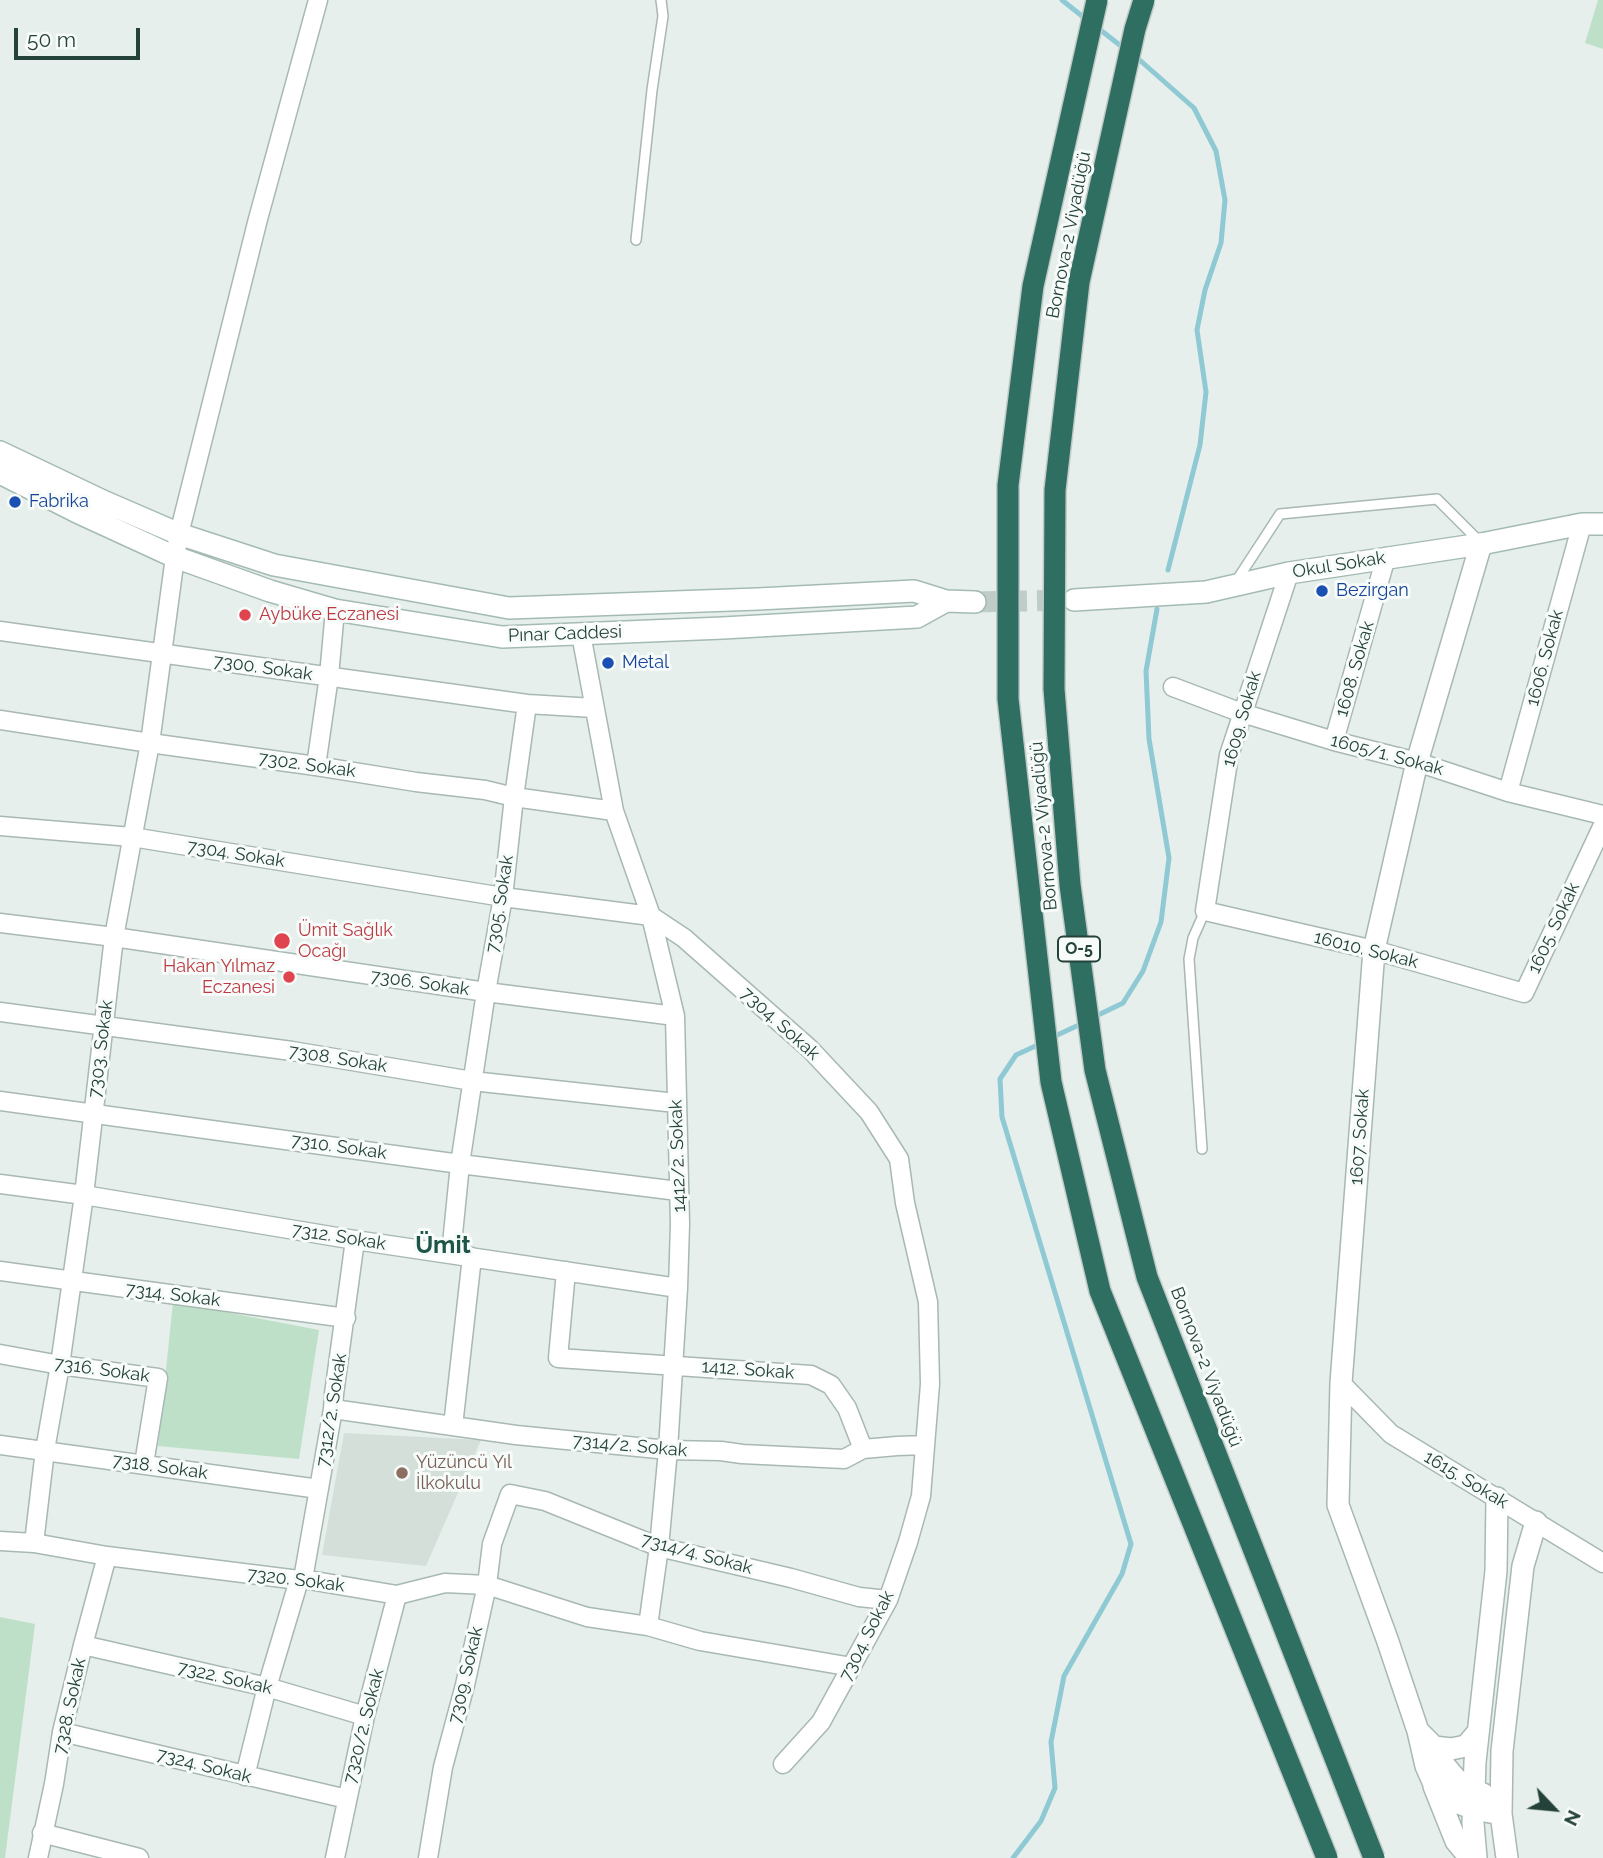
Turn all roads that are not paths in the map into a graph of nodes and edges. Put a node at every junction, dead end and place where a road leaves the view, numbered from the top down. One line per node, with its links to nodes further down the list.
1 (318, 0): 9 (street, 7303. Sokak)
2 (661, 0): 5 (lane)
3 (1097, 0): 112 (highway, Bornova-2 Viyadüğü / O-5, bridge)
4 (1144, 0): 113 (highway, Bornova-2 Viyadüğü / O-5, bridge)
5 (636, 240)
6 (0, 452): 9 (main road, Pınar Caddesi)
7 (0, 473): 11 (main road, Pınar Caddesi)
8 (1592, 524): 10 (main road, Okul Sokak); 32 (street, 1606. Sokak)
9 (180, 534): 11 (street, 7303. Sokak); 16 (main road, Pınar Caddesi)
10 (1481, 544): 12 (main road, Okul Sokak); 14 (lane); 30 (main road, 1607. Sokak)
11 (175, 557): 18 (main road, Pınar Caddesi); 21 (street, 7303. Sokak)
12 (1386, 557): 13 (main road, Okul Sokak); 28 (street, 1608. Sokak)
13 (1289, 573): 14 (main road, Okul Sokak); 26 (street, 1609. Sokak)
14 (1233, 586): 15 (main road, Okul Sokak)
15 (1074, 600)
16 (946, 601): 17 (main road, Pınar Caddesi); 20 (main road, Pınar Caddesi)
17 (975, 602)
18 (335, 610): 20 (main road, Pınar Caddesi); 22 (street)
19 (0, 631): 21 (street, 7300. Sokak)
20 (582, 634): 25 (street, 1412/2. Sokak)
21 (162, 654): 22 (street, 7300. Sokak); 29 (street, 7303. Sokak)
22 (329, 677): 24 (street, 7300. Sokak); 31 (street)
23 (1173, 687): 26 (street, 1605/1. Sokak)
24 (527, 704): 25 (street); 33 (street, 7305. Sokak)
25 (594, 708): 34 (street, 1412/2. Sokak)
26 (1242, 713): 28 (street, 1605/1. Sokak); 40 (street, 1609. Sokak)
27 (0, 720): 29 (street, 7302. Sokak)
28 (1335, 741): 30 (street, 1605/1. Sokak)
29 (150, 743): 31 (street, 7302. Sokak); 38 (street, 7303. Sokak)
30 (1417, 762): 32 (street, 1605/1. Sokak); 44 (main road, 1607. Sokak)
31 (316, 766): 33 (street, 7302. Sokak)
32 (1508, 792): 35 (street, 1605/1. Sokak)
33 (514, 797): 34 (street, 7302. Sokak); 39 (street, 7305. Sokak)
34 (614, 811): 41 (street, 1412/2. Sokak)
35 (1603, 815)
36 (1603, 825): 46 (street, 1605. Sokak)
37 (0, 826): 38 (street, 7304. Sokak)
38 (132, 837): 39 (street, 7304. Sokak); 43 (street, 7303. Sokak)
39 (503, 897): 41 (street, 7304. Sokak); 45 (street, 7305. Sokak)
40 (1205, 911): 44 (street, 16010. Sokak); 54 (lane)
41 (651, 916): 48 (street, 1412/2. Sokak); 74 (street, 7304. Sokak)
42 (0, 923): 43 (street, 7306. Sokak)
43 (114, 937): 45 (street, 7306. Sokak); 49 (street, 7303. Sokak)
44 (1374, 950): 46 (street, 16010. Sokak); 70 (main road, 1607. Sokak)
45 (486, 992): 48 (street, 7306. Sokak); 50 (street, 7305. Sokak)
46 (1524, 993)
47 (0, 1012): 49 (street, 7308. Sokak)
48 (675, 1016): 52 (street, 1412/2. Sokak)
49 (105, 1025): 50 (street, 7308. Sokak); 53 (street, 7303. Sokak)
50 (472, 1080): 52 (street, 7308. Sokak); 55 (street, 7305. Sokak)
51 (0, 1101): 53 (street, 7310. Sokak)
52 (676, 1103): 57 (street, 1412/2. Sokak)
53 (93, 1113): 55 (street, 7310. Sokak); 58 (street, 7303. Sokak)
54 (1202, 1149)
55 (460, 1164): 57 (street, 7310. Sokak); 60 (street, 7305. Sokak)
56 (0, 1184): 58 (street, 7312. Sokak)
57 (678, 1191): 65 (street, 1412/2. Sokak)
58 (84, 1195): 59 (street, 7312. Sokak); 64 (street, 7303. Sokak)
59 (355, 1240): 60 (street, 7312. Sokak); 66 (street, 7312/2. Sokak)
60 (451, 1254): 61 (street, 7312. Sokak)
61 (472, 1257): 63 (street, 7312. Sokak); 72 (street)
62 (0, 1271): 64 (street, 7314. Sokak)
63 (566, 1271): 65 (street, 7312. Sokak); 69 (street, 1412. Sokak)
64 (72, 1282): 66 (street, 7314. Sokak); 68 (street, 7303. Sokak)
65 (678, 1288): 69 (street, 1412/2. Sokak)
66 (346, 1318): 71 (street, 7312/2. Sokak)
67 (0, 1354): 68 (street, 7316. Sokak)
68 (60, 1365): 76 (street, 7303. Sokak); 78 (street, 7316. Sokak)
69 (674, 1365): 75 (street, 1412. Sokak); 77 (street, 1412/2. Sokak)
70 (1341, 1383): 81 (street, 1615. Sokak); 97 (main road, 1607. Sokak)
71 (333, 1409): 72 (street, 7314/2. Sokak); 79 (street, 7312/2. Sokak)
72 (453, 1426): 77 (street, 7314/2. Sokak)
73 (0, 1445): 76 (street, 7318. Sokak)
74 (925, 1445): 75 (street, 7314/2. Sokak); 91 (street, 7304. Sokak)
75 (863, 1449): 77 (street, 7314/2. Sokak)
76 (44, 1450): 78 (street, 7318. Sokak); 84 (street, 7303. Sokak)
77 (668, 1450): 85 (street, 1412/2. Sokak)
78 (144, 1464): 79 (street, 7318. Sokak)
79 (319, 1489): 88 (street, 7312/2. Sokak)
80 (510, 1494): 85 (street, 7314/4. Sokak); 89 (street, 7309. Sokak)
81 (1497, 1498): 82 (street, 1615. Sokak); 99 (main road)
82 (1535, 1522): 87 (street, 1615. Sokak); 106 (main road)
83 (0, 1541): 84 (street, 7320. Sokak)
84 (34, 1544): 86 (street, 7320. Sokak)
85 (659, 1547): 91 (street, 7314/4. Sokak); 92 (street, 1412/2. Sokak)
86 (107, 1556): 88 (street, 7320. Sokak); 93 (street, 7328. Sokak)
87 (1603, 1563)
88 (301, 1580): 90 (street, 7320. Sokak); 95 (street, 7312/2. Sokak)
89 (487, 1585): 90 (street, 7320. Sokak); 92 (street, 7320. Sokak); 111 (street, 7309. Sokak)
90 (397, 1595): 96 (street, 7320/2. Sokak)
91 (888, 1600): 94 (street, 7304. Sokak)
92 (648, 1626): 94 (street)
93 (83, 1645): 95 (street, 7322. Sokak); 98 (street, 7328. Sokak)
94 (852, 1667): 101 (street, 7304. Sokak)
95 (267, 1687): 96 (street, 7322. Sokak); 102 (street, 7312/2. Sokak)
96 (365, 1716): 104 (street, 7320/2. Sokak)
97 (1418, 1731): 100 (main road); 103 (main road, 1607. Sokak)
98 (62, 1732): 102 (street, 7324. Sokak); 107 (street, 7328. Sokak)
99 (1478, 1732): 100 (main road); 105 (main road)
100 (1434, 1747): 105 (main road)
101 (783, 1763)
102 (245, 1776): 104 (street, 7324. Sokak)
103 (1434, 1784): 105 (main road); 114 (main road, 1607. Sokak)
104 (347, 1799): 110 (street, 7320/2. Sokak)
105 (1474, 1800): 106 (main road); 115 (main road)
106 (1501, 1806): 116 (main road)
107 (42, 1833): 108 (street, 7328. Sokak); 109 (street)
108 (38, 1858)
109 (139, 1858)
110 (335, 1858)
111 (428, 1858)
112 (1327, 1858)
113 (1374, 1858)
114 (1469, 1858)
115 (1476, 1858)
116 (1507, 1858)

